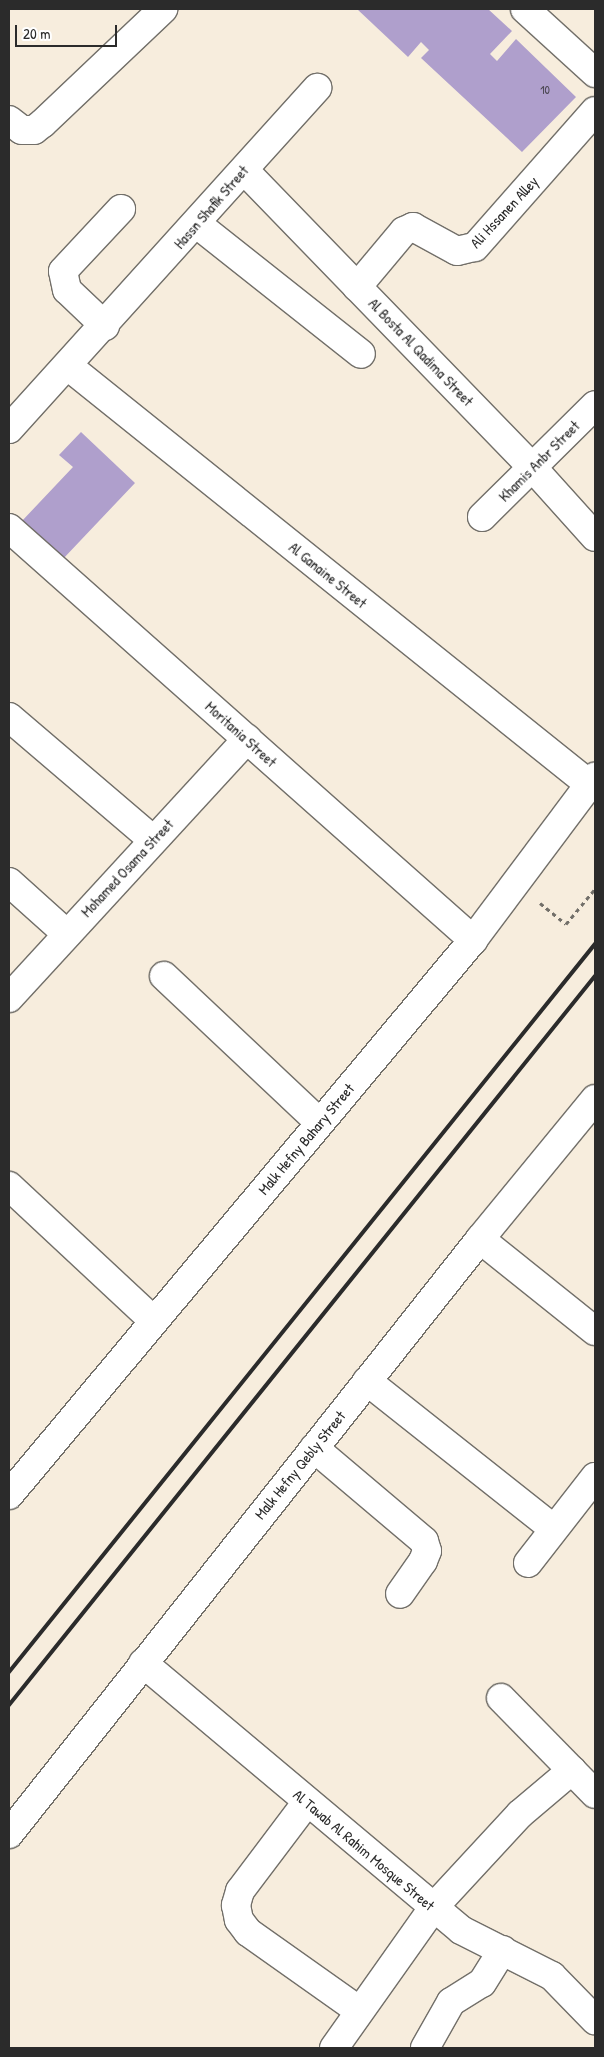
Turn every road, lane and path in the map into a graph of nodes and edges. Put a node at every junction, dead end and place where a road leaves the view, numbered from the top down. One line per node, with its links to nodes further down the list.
1 (163, 9): 6 (street)
2 (525, 9): 3 (street)
3 (595, 73)
4 (317, 88): 7 (street, Hassn Shafik Street)
5 (595, 111): 10 (street, Ali Hssanen Alley)
6 (9, 120)
7 (244, 170): 9 (street, Hassn Shafik Street); 10 (street, Al Bosta Al Qadima Street)
8 (121, 209): 11 (street)
9 (197, 224): 11 (street, Hassn Shafik Street); 12 (street)
10 (357, 287): 16 (street, Al Bosta Al Qadima Street)
11 (105, 326): 13 (street, Hassn Shafik Street)
12 (361, 354)
13 (68, 366): 15 (street, Hassn Shafik Street); 22 (street, Al Ganaine Street)
14 (595, 405): 16 (street, Khamis Anbr Street)
15 (9, 429)
16 (532, 467): 17 (street, Khamis Anbr Street); 19 (street, Al Bosta Al Qadima Street)
17 (482, 517)
18 (9, 528): 21 (street, Moritania Street)
19 (595, 537)
20 (9, 717): 23 (street)
21 (247, 739): 23 (street, Mohamed Osama Street); 28 (street, Moritania Street)
22 (592, 781): 28 (street, Malk Hefny Bahary Street)
23 (153, 840): 27 (street, Mohamed Osama Street)
24 (9, 882): 27 (street)
25 (595, 889): 26 (path)
26 (566, 924)
27 (67, 934): 30 (street, Mohamed Osama Street)
28 (473, 940): 32 (street, Malk Hefny Bahary Street)
29 (164, 976): 32 (street)
30 (9, 998)
31 (595, 1100): 34 (street, Malk Hefny Qebly Street)
32 (320, 1123): 35 (street, Malk Hefny Bahary Street)
33 (9, 1186): 35 (street)
34 (480, 1239): 36 (street); 37 (street, Malk Hefny Qebly Street)
35 (154, 1321): 40 (street, Malk Hefny Bahary Street)
36 (595, 1331)
37 (367, 1381): 38 (street, Malk Hefny Qebly Street); 41 (street)
38 (314, 1448): 43 (street); 44 (street, Malk Hefny Qebly Street)
39 (595, 1477): 41 (street)
40 (9, 1495)
41 (554, 1529): 42 (street)
42 (528, 1562)
43 (400, 1594)
44 (143, 1663): 47 (street, Al Tawab Al Rahim Mosque Street); 48 (street, Malk Hefny Qebly Street)
45 (501, 1698): 46 (street)
46 (588, 1783): 49 (street)
47 (307, 1802): 49 (street, Al Tawab Al Rahim Mosque Street); 51 (street)
48 (9, 1834)
49 (433, 1908): 50 (street, Al Tawab Al Rahim Mosque Street); 51 (street)
50 (503, 1950): 52 (street, Al Tawab Al Rahim Mosque Street); 54 (street)
51 (358, 2010): 53 (street)
52 (595, 2020)
53 (334, 2048)
54 (425, 2048)

